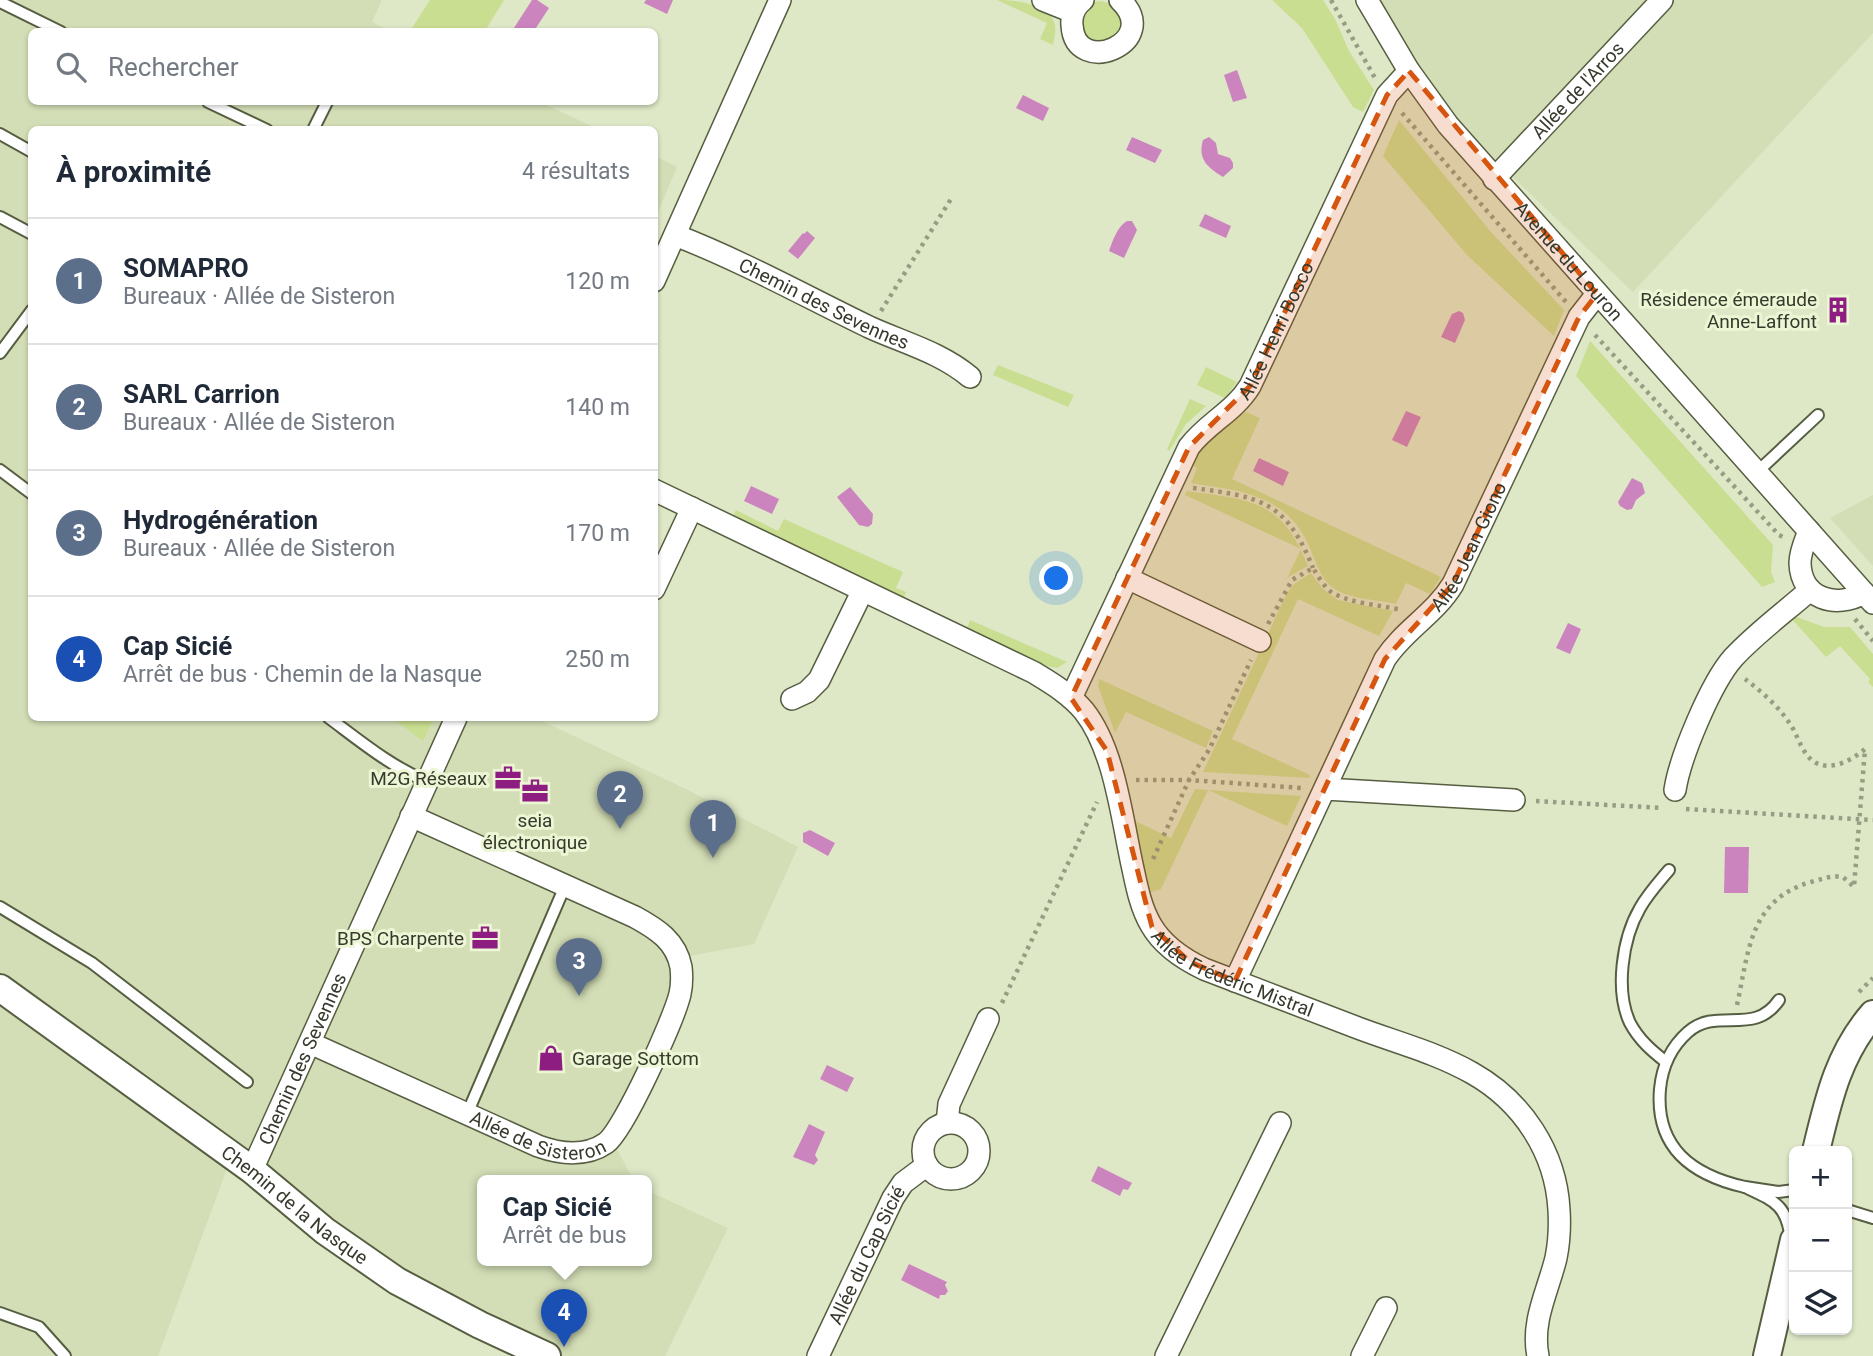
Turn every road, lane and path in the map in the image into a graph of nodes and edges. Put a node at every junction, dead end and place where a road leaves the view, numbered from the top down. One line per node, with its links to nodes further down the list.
1 (780, 0): 22 (street)
2 (1043, 0): 8 (street)
3 (1120, 0): 8 (street)
4 (1331, 0): 11 (path)
5 (1367, 0): 10 (street, Avenue du Louron)
6 (1662, 0): 18 (street, Allée de l'Arros)
7 (0, 2): 9 (lane)
8 (1078, 6)
9 (53, 28)
10 (1409, 71): 11 (street, Allée Henri Bosco); 18 (street, Avenue du Louron)
11 (1387, 95): 26 (path); 33 (street, Allée Henri Bosco)
12 (214, 105): 14 (lane)
13 (326, 105): 15 (lane)
14 (259, 126)
15 (315, 126)
16 (0, 134): 17 (lane)
17 (28, 150)
18 (1494, 179): 24 (street, Avenue du Louron)
19 (951, 199): 27 (path)
20 (0, 217): 21 (lane)
21 (28, 232)
22 (676, 234): 23 (street); 27 (street, Chemin des Sevennes)
23 (658, 272)
24 (1597, 294): 26 (street, Allée Jean Giono); 32 (street, Avenue du Louron)
25 (28, 315): 28 (lane)
26 (1579, 317): 37 (path); 44 (street, Allée Jean Giono)
27 (871, 327): 29 (street, Chemin des Sevennes)
28 (0, 353)
29 (970, 377)
30 (1818, 415): 32 (lane)
31 (0, 470): 34 (lane)
32 (1756, 473): 37 (street, Avenue du Louron)
33 (1171, 485): 38 (path); 39 (street, Allée Henri Bosco)
34 (28, 491)
35 (658, 493): 36 (street, Allée Frédéric Mistral)
36 (692, 508): 40 (street); 42 (street, Allée Frédéric Mistral)
37 (1806, 538): 41 (street); 43 (street, Avenue du Louron)
38 (1314, 568): 44 (path); 45 (path)
39 (1127, 578): 45 (street); 47 (street, Allée Henri Bosco)
40 (658, 580)
41 (1810, 590): 43 (street); 46 (street)
42 (862, 592): 47 (street, Allée Frédéric Mistral); 48 (street)
43 (1869, 598)
44 (1427, 616): 52 (street, Allée Jean Giono)
45 (1260, 641): 59 (path)
46 (1727, 666): 54 (street); 67 (path)
47 (1071, 698): 59 (street, Allée Frédéric Mistral)
48 (792, 699)
49 (333, 721): 51 (lane)
50 (455, 721): 51 (street, Chemin des Sevennes)
51 (426, 781): 55 (street, Chemin des Sevennes)
52 (1325, 789): 53 (street); 61 (street, Allée Jean Giono)
53 (1514, 800): 54 (path)
54 (1673, 803): 56 (path)
55 (411, 816): 58 (street, Allée de Sisteron); 69 (street, Chemin des Sevennes)
56 (1873, 820)
57 (1669, 870): 70 (lane)
58 (565, 886): 72 (lane); 72 (street, Allée de Sisteron)
59 (1139, 892): 61 (street, Allée Frédéric Mistral)
60 (0, 907): 71 (lane)
61 (1235, 981): 91 (street, Allée Frédéric Mistral)
62 (0, 988): 68 (street, Chemin de la Nasque)
63 (1779, 1000): 67 (lane)
64 (0, 1004): 68 (street, Chemin de la Nasque)
65 (1873, 1014): 75 (street)
66 (988, 1019): 73 (street)
67 (1733, 1020): 70 (lane)
68 (57, 1029): 77 (street, Chemin de la Nasque)
69 (310, 1043): 72 (street, Allée de Sisteron); 77 (street, Chemin des Sevennes)
70 (1666, 1062): 78 (lane)
71 (247, 1082)
72 (467, 1114)
73 (947, 1123): 76 (street); 76 (street)
74 (1280, 1124): 89 (street)
75 (1817, 1146)
76 (927, 1164): 88 (street, Allée du Cap Sicié)
77 (252, 1170): 87 (street, Chemin de la Nasque)
78 (1745, 1187): 79 (lane); 82 (lane)
79 (1789, 1191)
80 (1852, 1212): 81 (lane)
81 (1873, 1218)
82 (1789, 1226)
83 (1789, 1261): 92 (street)
84 (1386, 1308): 90 (street)
85 (0, 1313): 86 (lane)
86 (65, 1356)
87 (547, 1356)
88 (818, 1356)
89 (1166, 1356)
90 (1362, 1356)
91 (1538, 1356)
92 (1767, 1356)

